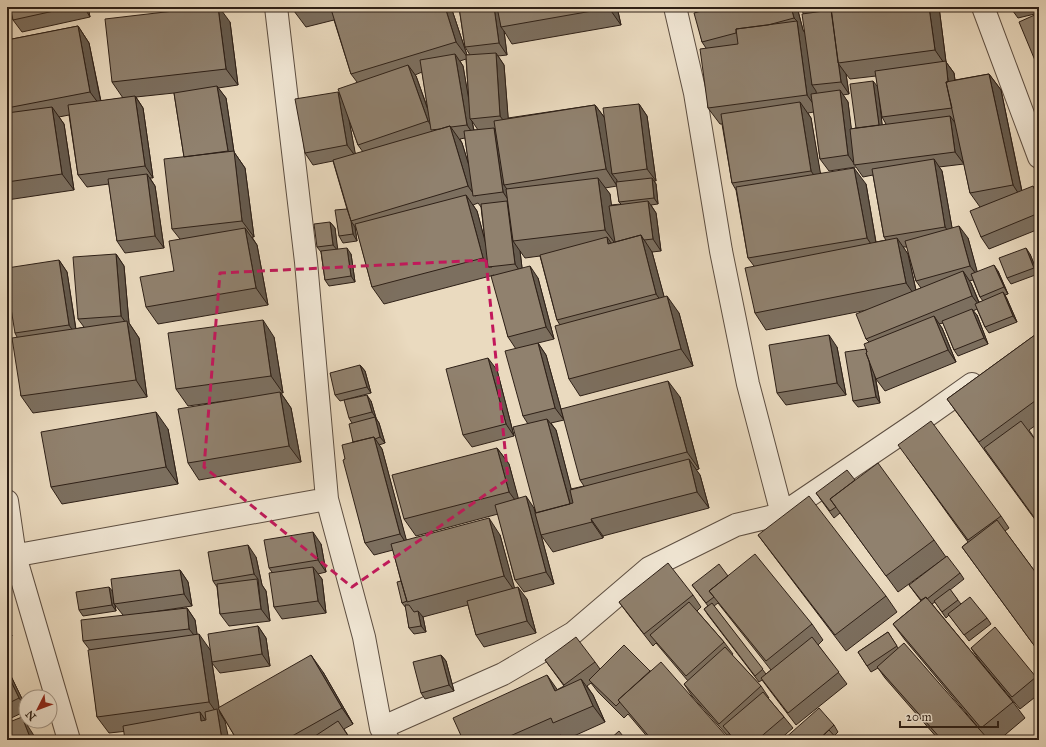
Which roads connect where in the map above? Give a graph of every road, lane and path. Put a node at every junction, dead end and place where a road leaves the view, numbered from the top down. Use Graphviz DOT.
graph roads {
  1 [pos="276,7"];
  2 [pos="675,7"];
  3 [pos="983,7"];
  4 [pos="1039,157"];
  5 [pos="988,373"];
  6 [pos="327,499"];
  7 [pos="7,501"];
  8 [pos="782,514"];
  9 [pos="11,556"];
  10 [pos="385,734"];
  11 [pos="69,740"];
  1 -- 6 [label="street"];
  2 -- 8 [label="street"];
  3 -- 4 [label="street"];
  5 -- 8 [label="street"];
  6 -- 9 [label="street"];
  6 -- 10 [label="street"];
  7 -- 9 [label="street"];
  8 -- 10 [label="street"];
  9 -- 11 [label="street"];
}
